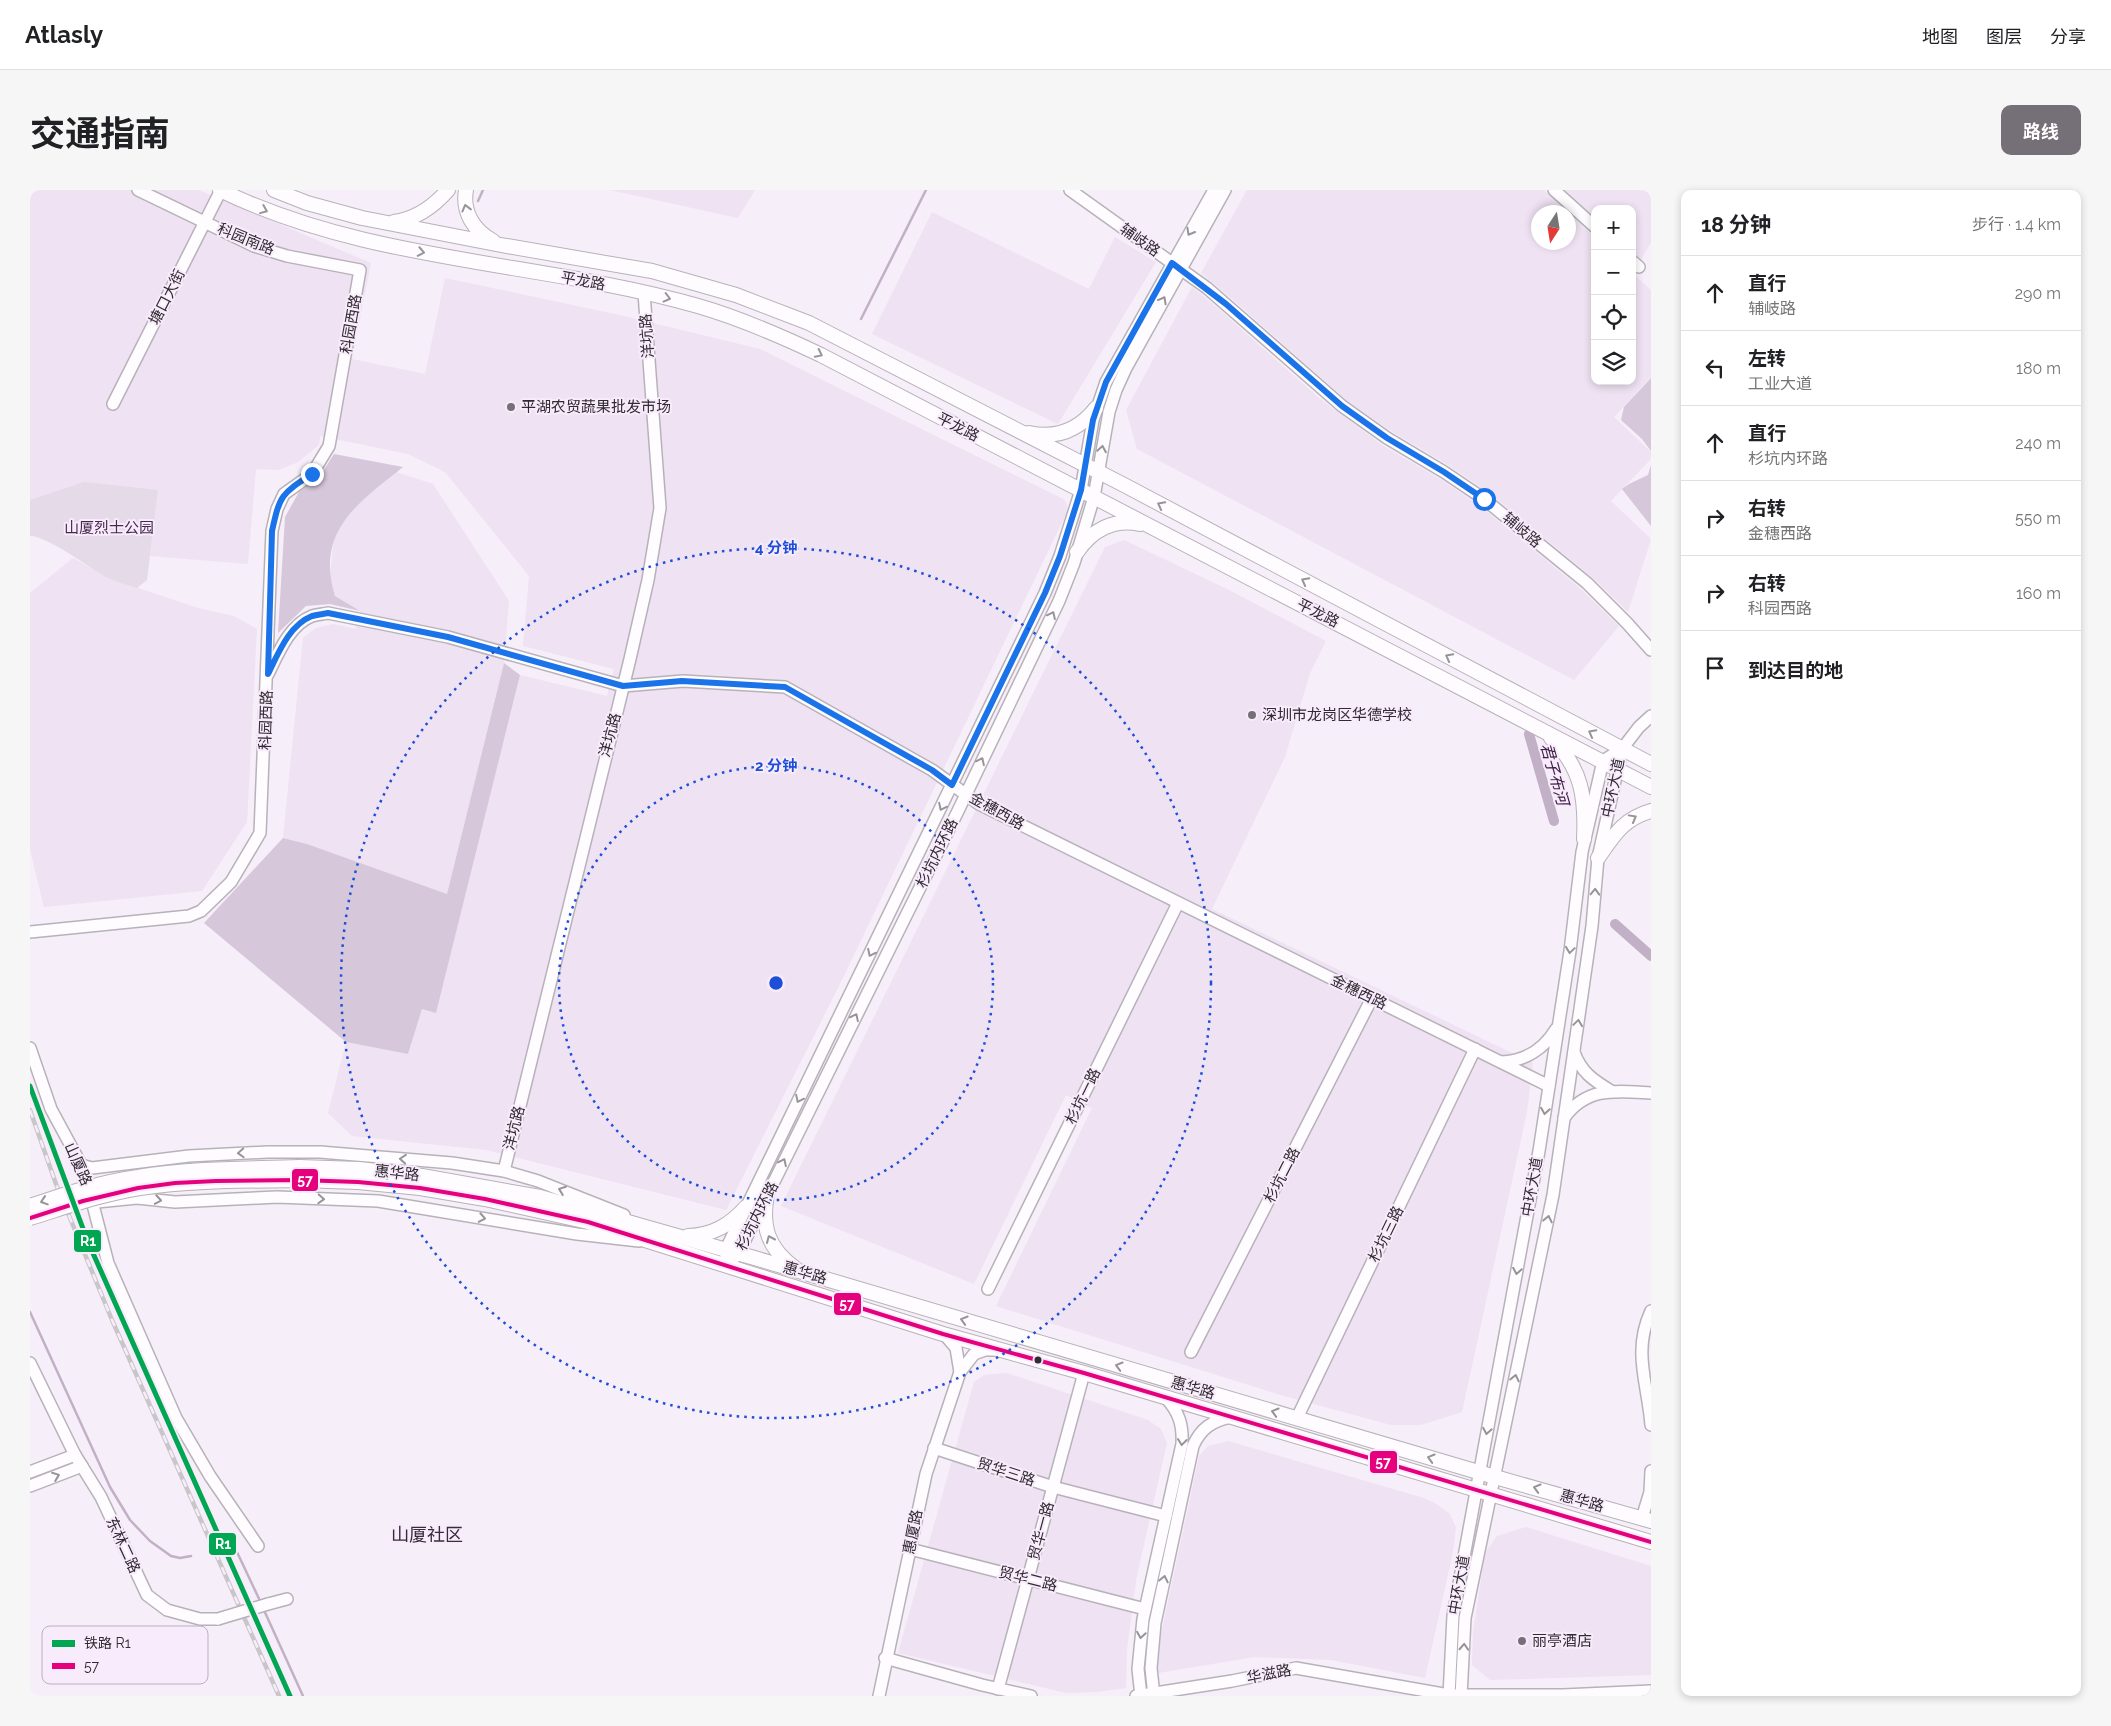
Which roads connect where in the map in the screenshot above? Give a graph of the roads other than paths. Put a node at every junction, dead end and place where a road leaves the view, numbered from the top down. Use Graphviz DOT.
graph roads {
  1 [pos="138,190"];
  2 [pos="220,190"];
  3 [pos="274,190"];
  4 [pos="448,190"];
  5 [pos="466,190"];
  6 [pos="1070,190"];
  7 [pos="1214,190"];
  8 [pos="1226,190"];
  9 [pos="1554,190"];
  10 [pos="205,222"];
  11 [pos="384,222"];
  12 [pos="1591,223"];
  13 [pos="500,245"];
  14 [pos="1177,266"];
  15 [pos="360,270"];
  16 [pos="644,293"];
  17 [pos="113,404"];
  18 [pos="1096,408"];
  19 [pos="1015,429"];
  20 [pos="1086,465"];
  21 [pos="1098,472"];
  22 [pos="1081,490"];
  23 [pos="1094,497"];
  24 [pos="1150,527"];
  25 [pos="1078,552"];
  26 [pos="1651,650"];
  27 [pos="268,674"];
  28 [pos="623,686"];
  29 [pos="1651,716"];
  30 [pos="1534,726"];
  31 [pos="1622,749"];
  32 [pos="1603,761"];
  33 [pos="1651,764"];
  34 [pos="1618,770"];
  35 [pos="952,785"];
  36 [pos="1651,787"];
  37 [pos="965,794"];
  38 [pos="1651,811"];
  39 [pos="1584,839"];
  40 [pos="1598,858"];
  41 [pos="1178,903"];
  42 [pos="30,932"];
  43 [pos="1372,998"];
  44 [pos="1558,1024"];
  45 [pos="30,1048"];
  46 [pos="1475,1049"];
  47 [pos="1574,1052"];
  48 [pos="1500,1062"];
  49 [pos="1549,1086"];
  50 [pos="1611,1091"];
  51 [pos="1651,1093"];
  52 [pos="1564,1118"];
  53 [pos="81,1165"];
  54 [pos="504,1171"];
  55 [pos="299,1173"];
  56 [pos="767,1195"];
  57 [pos="93,1202"];
  58 [pos="30,1206"];
  59 [pos="746,1207"];
  60 [pos="30,1218"];
  61 [pos="653,1236"];
  62 [pos="678,1236"];
  63 [pos="732,1251"];
  64 [pos="726,1266"];
  65 [pos="800,1271"];
  66 [pos="988,1289"];
  67 [pos="1651,1312"];
  68 [pos="943,1334"];
  69 [pos="998,1350"];
  70 [pos="1191,1352"];
  71 [pos="30,1363"];
  72 [pos="960,1372"];
  73 [pos="1084,1372"];
  74 [pos="1166,1398"];
  75 [pos="1231,1417"];
  76 [pos="1297,1418"];
  77 [pos="1651,1425"];
  78 [pos="934,1448"];
  79 [pos="75,1455"];
  80 [pos="82,1466"];
  81 [pos="1651,1471"];
  82 [pos="30,1472"];
  83 [pos="1480,1472"];
  84 [pos="1494,1477"];
  85 [pos="30,1486"];
  86 [pos="1053,1487"];
  87 [pos="1477,1489"];
  88 [pos="1491,1493"];
  89 [pos="1166,1516"];
  90 [pos="1646,1519"];
  91 [pos="1651,1542"];
  92 [pos="258,1546"];
  93 [pos="910,1549"];
  94 [pos="1028,1580"];
  95 [pos="287,1599"];
  96 [pos="1145,1609"];
  97 [pos="885,1658"];
  98 [pos="998,1689"];
  99 [pos="1651,1691"];
  100 [pos="1154,1695"];
  101 [pos="1455,1695"];
  102 [pos="879,1696"];
  103 [pos="1031,1696"];
  104 [pos="1136,1696"];
  105 [pos="1141,1696"];
  1 -- 10 [label="street, 科园南路"];
  2 -- 10 [label="street, 塘口大街"];
  2 -- 16 [label="main road, 平龙路, one-way"];
  3 -- 11 [label="main road, 平龙路"];
  4 -- 11 [label="main road"];
  13 -- 5 [label="main road, one-way"];
  6 -- 14 [label="street, 辅岐路"];
  7 -- 14 [label="street, one-way"];
  8 -- 14 [label="street"];
  9 -- 12 [label="street"];
  10 -- 15 [label="street, 科园南路"];
  10 -- 17 [label="street, 塘口大街"];
  11 -- 13 [label="main road, 平龙路"];
  13 -- 19 [label="main road, 平龙路"];
  14 -- 18 [label="street, 杉坑内环路"];
  21 -- 14 [label="street, 杉坑内环路, one-way"];
  14 -- 26 [label="street, 辅岐路"];
  15 -- 27 [label="street, 科园西路"];
  16 -- 22 [label="main road, 平龙路, one-way"];
  16 -- 28 [label="street, 洋坑路"];
  18 -- 19 [label="main road"];
  18 -- 20 [label="street, 杉坑内环路"];
  19 -- 20 [label="main road, 平龙路"];
  20 -- 21 [label="main road, 平龙路"];
  20 -- 22 [label="street, 杉坑内环路"];
  21 -- 23 [label="street, 杉坑内环路"];
  31 -- 21 [label="main road, 平龙路, one-way"];
  22 -- 23 [label="main road, 平龙路"];
  22 -- 35 [label="street, 杉坑内环路"];
  23 -- 24 [label="main road, 平龙路"];
  23 -- 25 [label="street, 杉坑内环路"];
  24 -- 25 [label="main road"];
  24 -- 30 [label="main road, 平龙路"];
  37 -- 25 [label="street, 杉坑内环路, one-way"];
  27 -- 28 [label="street, 金穗西路"];
  27 -- 42 [label="street, 科园西路"];
  28 -- 35 [label="street, 金穗西路"];
  28 -- 54 [label="street, 洋坑路"];
  29 -- 31 [label="street"];
  30 -- 32 [label="main road, 平龙路"];
  30 -- 39 [label="main road"];
  31 -- 32 [label="street, 中环大道"];
  31 -- 33 [label="main road, 平龙路"];
  31 -- 34 [label="street, 中环大道"];
  32 -- 34 [label="main road, 平龙路"];
  32 -- 39 [label="street, 中环大道"];
  34 -- 36 [label="main road, 平龙路"];
  34 -- 40 [label="street, 中环大道"];
  35 -- 37 [label="street, 金穗西路"];
  35 -- 59 [label="street, 杉坑内环路, one-way"];
  37 -- 41 [label="street, 金穗西路"];
  56 -- 37 [label="street, 杉坑内环路, one-way"];
  40 -- 38 [label="main road, one-way"];
  39 -- 44 [label="street, 中环大道, one-way"];
  47 -- 40 [label="street, 中环大道, one-way"];
  41 -- 43 [label="street, 金穗西路"];
  41 -- 66 [label="street, 杉坑一路"];
  43 -- 46 [label="street, 金穗西路"];
  43 -- 70 [label="street, 杉坑二路"];
  44 -- 48 [label="street"];
  44 -- 49 [label="street, 中环大道"];
  45 -- 53 [label="street, 山厦路"];
  46 -- 48 [label="street, 金穗西路"];
  46 -- 76 [label="street, 杉坑三路"];
  47 -- 50 [label="street"];
  47 -- 52 [label="street, 中环大道"];
  48 -- 49 [label="street, 金穗西路"];
  49 -- 83 [label="street, 中环大道, one-way"];
  50 -- 51 [label="street"];
  50 -- 52 [label="street"];
  84 -- 52 [label="street, 中环大道, one-way"];
  54 -- 53 [label="street, one-way"];
  53 -- 57 [label="street, 山厦路"];
  61 -- 54 [label="street, one-way"];
  55 -- 58 [label="main road, 惠华路, one-way, bridge"];
  55 -- 60 [label="main road, 惠华路, bridge"];
  55 -- 61 [label="main road, 惠华路"];
  56 -- 63 [label="street, 杉坑内环路"];
  65 -- 56 [label="main road, one-way"];
  57 -- 61 [label="street, one-way"];
  57 -- 92 [label="street, 山厦路"];
  59 -- 62 [label="main road"];
  59 -- 63 [label="street, 杉坑内环路"];
  61 -- 62 [label="main road, 惠华路"];
  61 -- 64 [label="main road, 惠华路"];
  62 -- 63 [label="main road, 惠华路"];
  63 -- 64 [label="street, 杉坑内环路"];
  63 -- 65 [label="main road, 惠华路"];
  64 -- 68 [label="main road, 惠华路"];
  76 -- 65 [label="main road, 惠华路, one-way"];
  67 -- 77 [label="street"];
  68 -- 69 [label="main road, 惠华路"];
  68 -- 72 [label="street"];
  69 -- 72 [label="street"];
  69 -- 73 [label="main road, 惠华路"];
  71 -- 79 [label="street, 东林二路"];
  72 -- 78 [label="street, 惠厦路"];
  73 -- 74 [label="main road, 惠华路"];
  73 -- 86 [label="street, 贸华一路"];
  74 -- 75 [label="main road, 惠华路"];
  74 -- 89 [label="street, one-way"];
  75 -- 87 [label="main road, 惠华路"];
  100 -- 75 [label="street, one-way"];
  83 -- 76 [label="main road, 惠华路, one-way"];
  78 -- 86 [label="street, 贸华三路"];
  78 -- 93 [label="street, 惠厦路"];
  79 -- 80 [label="street, 东林二路"];
  79 -- 82 [label="street"];
  85 -- 80 [label="street, one-way"];
  80 -- 95 [label="street, 东林二路, bridge"];
  81 -- 90 [label="street"];
  83 -- 84 [label="main road, 惠华路"];
  83 -- 87 [label="street, 中环大道"];
  84 -- 88 [label="street, 中环大道"];
  90 -- 84 [label="main road, 惠华路, one-way"];
  86 -- 89 [label="street, 贸华三路"];
  86 -- 94 [label="street, 贸华一路"];
  87 -- 88 [label="main road, 惠华路"];
  87 -- 101 [label="street, 中环大道"];
  88 -- 91 [label="main road, 惠华路"];
  101 -- 88 [label="street, 中环大道, one-way"];
  89 -- 96 [label="street"];
  93 -- 94 [label="street, 贸华二路"];
  93 -- 97 [label="street, 惠厦路"];
  94 -- 96 [label="street, 贸华二路"];
  94 -- 98 [label="street, 贸华一路"];
  96 -- 105 [label="street, one-way"];
  97 -- 98 [label="street"];
  97 -- 102 [label="street, 惠厦路"];
  98 -- 103 [label="street"];
  99 -- 101 [label="street, 华滋路"];
  100 -- 101 [label="street, 华滋路"];
  100 -- 105 [label="street, 华滋路"];
  104 -- 105 [label="street, 华滋路"];
}
